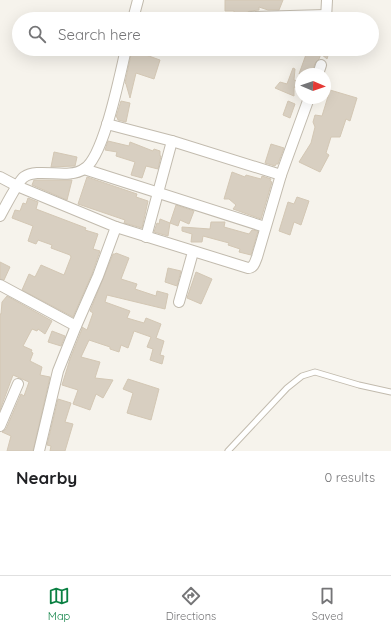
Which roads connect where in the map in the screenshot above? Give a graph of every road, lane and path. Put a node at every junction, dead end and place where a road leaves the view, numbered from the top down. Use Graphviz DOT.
graph roads {
  1 [pos="138,0"];
  2 [pos="328,0"];
  3 [pos="135,12"];
  4 [pos="327,12"];
  5 [pos="124,56"];
  6 [pos="307,104"];
  7 [pos="107,124"];
  8 [pos="172,141"];
  9 [pos="84,169"];
  10 [pos="281,175"];
  11 [pos="0,178"];
  12 [pos="17,186"];
  13 [pos="159,192"];
  14 [pos="0,216"];
  15 [pos="265,227"];
  16 [pos="116,228"];
  17 [pos="146,237"];
  18 [pos="193,252"];
  19 [pos="0,285"];
  20 [pos="179,302"];
  21 [pos="76,326"];
  22 [pos="18,384"];
  23 [pos="391,392"];
  24 [pos="0,426"];
  25 [pos="39,451"];
  26 [pos="228,451"];
  1 -- 3 [label="street"];
  2 -- 4 [label="street"];
  5 -- 7 [label="street"];
  6 -- 10 [label="street"];
  7 -- 8 [label="street"];
  7 -- 9 [label="street"];
  8 -- 10 [label="street"];
  8 -- 13 [label="street"];
  9 -- 12 [label="street"];
  9 -- 13 [label="street"];
  10 -- 15 [label="street"];
  11 -- 12 [label="street"];
  12 -- 14 [label="street"];
  12 -- 16 [label="street"];
  13 -- 15 [label="street"];
  13 -- 17 [label="street"];
  15 -- 18 [label="street"];
  16 -- 17 [label="street"];
  16 -- 21 [label="street"];
  17 -- 18 [label="street"];
  18 -- 20 [label="street"];
  19 -- 21 [label="street"];
  21 -- 25 [label="street"];
  22 -- 24 [label="street"];
  23 -- 26 [label="lane"];
}
